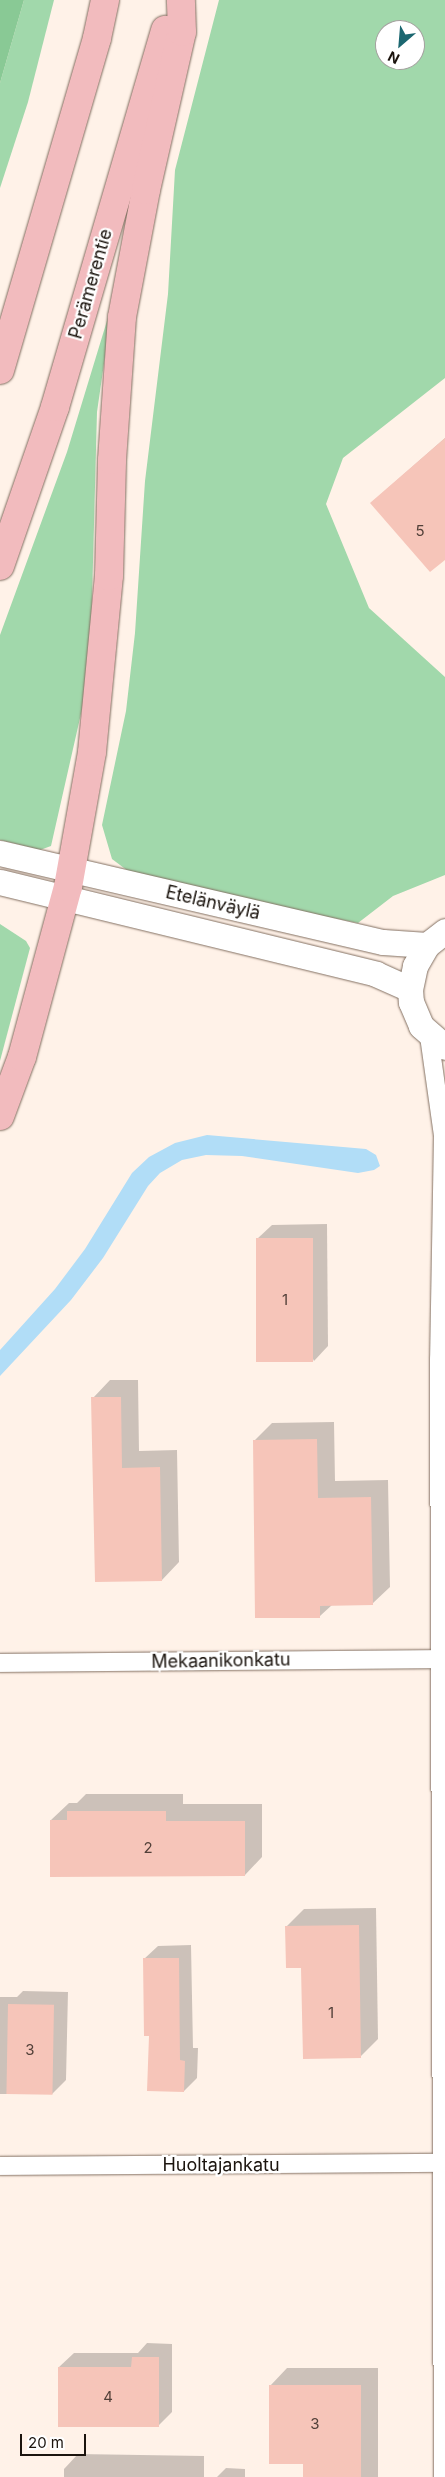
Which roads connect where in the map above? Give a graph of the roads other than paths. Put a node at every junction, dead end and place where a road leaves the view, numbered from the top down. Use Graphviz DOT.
graph roads {
  1 [pos="105,0"];
  2 [pos="174,0"];
  3 [pos="181,0"];
  4 [pos="0,370"];
  5 [pos="0,566"];
  6 [pos="0,853"];
  7 [pos="71,870"];
  8 [pos="0,882"];
  9 [pos="64,900"];
  10 [pos="436,938"];
  11 [pos="410,989"];
  12 [pos="437,1042"];
  13 [pos="0,1116"];
  14 [pos="444,1227"];
  15 [pos="441,1659"];
  16 [pos="0,1663"];
  17 [pos="441,2163"];
  18 [pos="0,2166"];
  19 [pos="443,2477"];
  1 -- 4 [label="highway"];
  2 -- 5 [label="highway, Perämerentie"];
  3 -- 7 [label="highway"];
  6 -- 7 [label="main road, Etelänväylä"];
  7 -- 9 [label="highway"];
  7 -- 10 [label="main road, Etelänväylä"];
  8 -- 9 [label="main road, Etelänväylä"];
  9 -- 11 [label="main road, Etelänväylä"];
  9 -- 13 [label="highway"];
  10 -- 11 [label="main road"];
  11 -- 12 [label="main road"];
  12 -- 14 [label="street"];
  14 -- 15 [label="street"];
  15 -- 16 [label="street, Mekaanikonkatu"];
  15 -- 17 [label="street"];
  17 -- 18 [label="street, Huoltajankatu"];
  17 -- 19 [label="street"];
}
